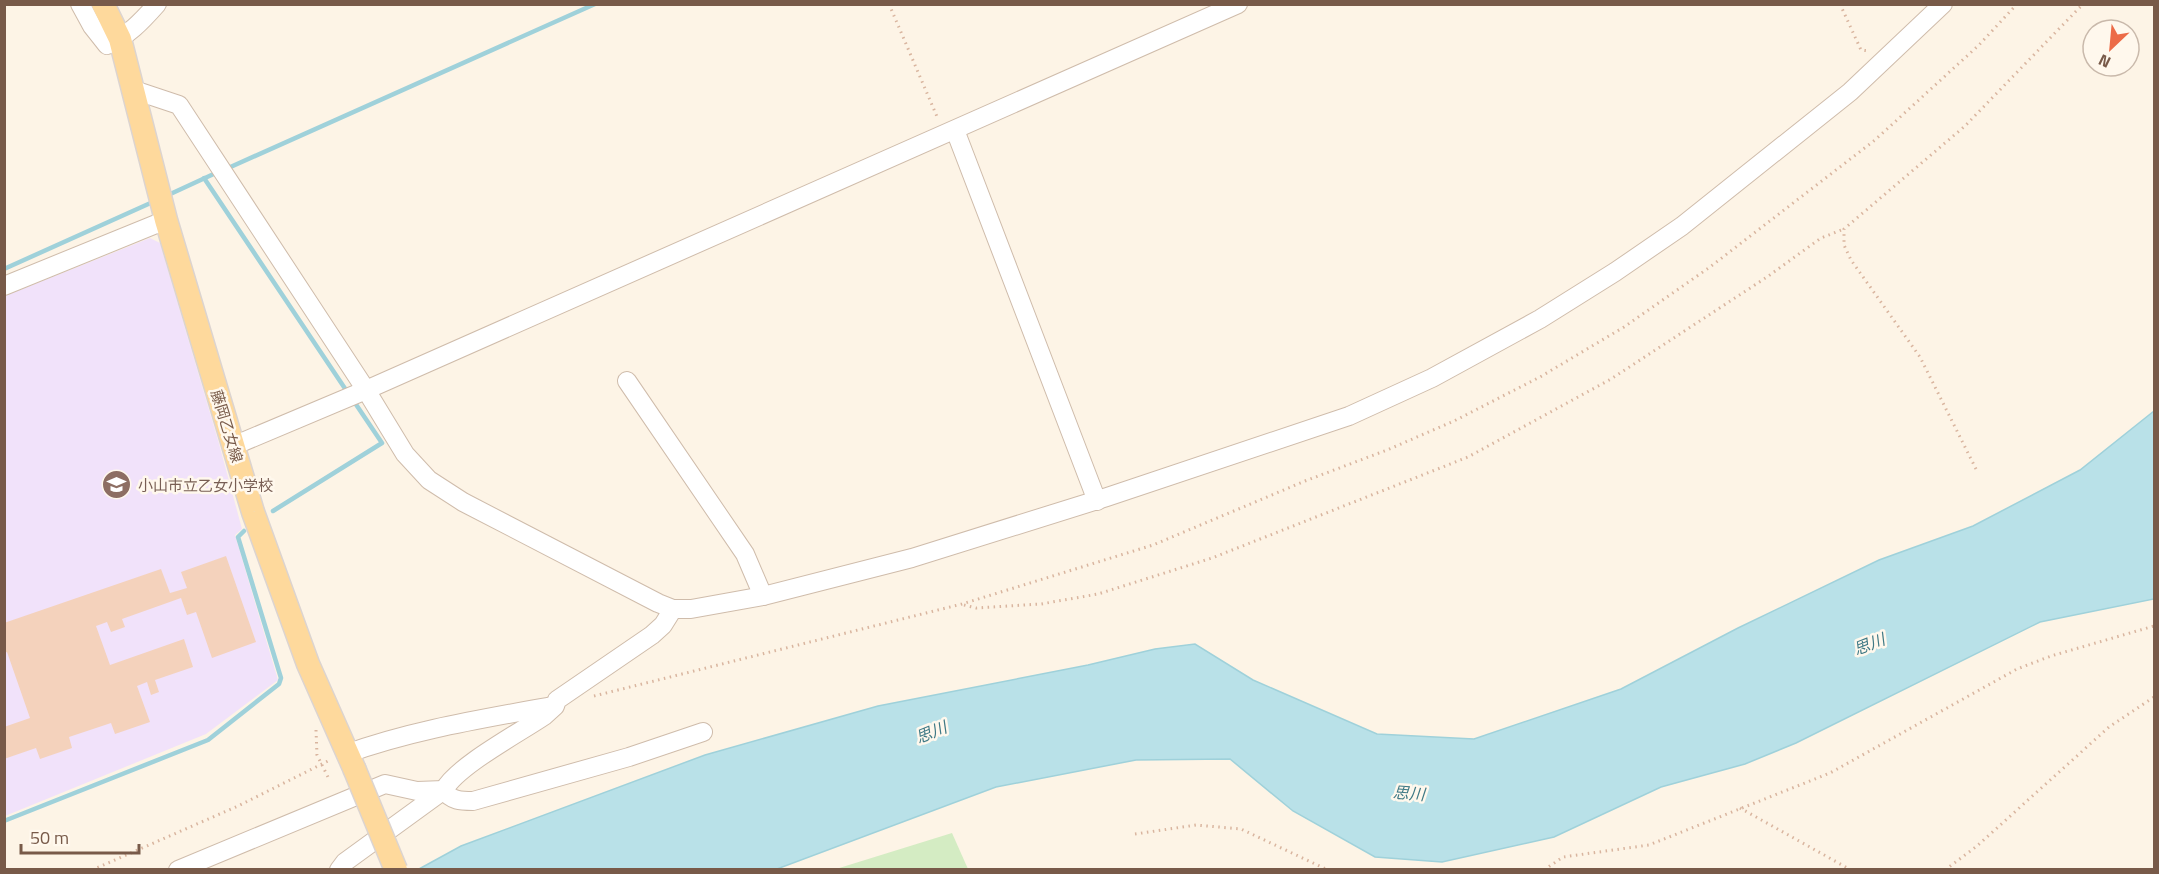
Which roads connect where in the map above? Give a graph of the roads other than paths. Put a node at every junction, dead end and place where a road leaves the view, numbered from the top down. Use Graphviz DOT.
graph roads {
  1 [pos="80,4"];
  2 [pos="103,4"];
  3 [pos="157,4"];
  4 [pos="1238,4"];
  5 [pos="1943,4"];
  6 [pos="120,39"];
  7 [pos="134,90"];
  8 [pos="950,132"];
  9 [pos="166,220"];
  10 [pos="4,286"];
  11 [pos="627,381"];
  12 [pos="366,390"];
  13 [pos="233,446"];
  14 [pos="1097,501"];
  15 [pos="763,596"];
  16 [pos="672,609"];
  17 [pos="555,706"];
  18 [pos="703,732"];
  19 [pos="350,761"];
  20 [pos="444,790"];
  21 [pos="178,870"];
  22 [pos="339,870"];
  23 [pos="396,870"];
  1 -- 6 [label="street"];
  2 -- 6 [label="main road, 藤岡乙女線"];
  3 -- 6 [label="street"];
  4 -- 8 [label="street"];
  5 -- 14 [label="street"];
  6 -- 7 [label="main road, 藤岡乙女線"];
  7 -- 9 [label="main road, 藤岡乙女線"];
  7 -- 12 [label="street"];
  8 -- 12 [label="street"];
  8 -- 14 [label="street"];
  9 -- 10 [label="street"];
  9 -- 13 [label="main road, 藤岡乙女線"];
  11 -- 15 [label="street"];
  12 -- 13 [label="street"];
  12 -- 16 [label="street"];
  13 -- 19 [label="main road, 藤岡乙女線"];
  14 -- 15 [label="street"];
  15 -- 16 [label="street"];
  16 -- 17 [label="street"];
  17 -- 19 [label="street"];
  17 -- 20 [label="street"];
  18 -- 20 [label="street"];
  19 -- 23 [label="main road, 藤岡乙女線, bridge"];
  20 -- 21 [label="street"];
  20 -- 22 [label="street"];
}
